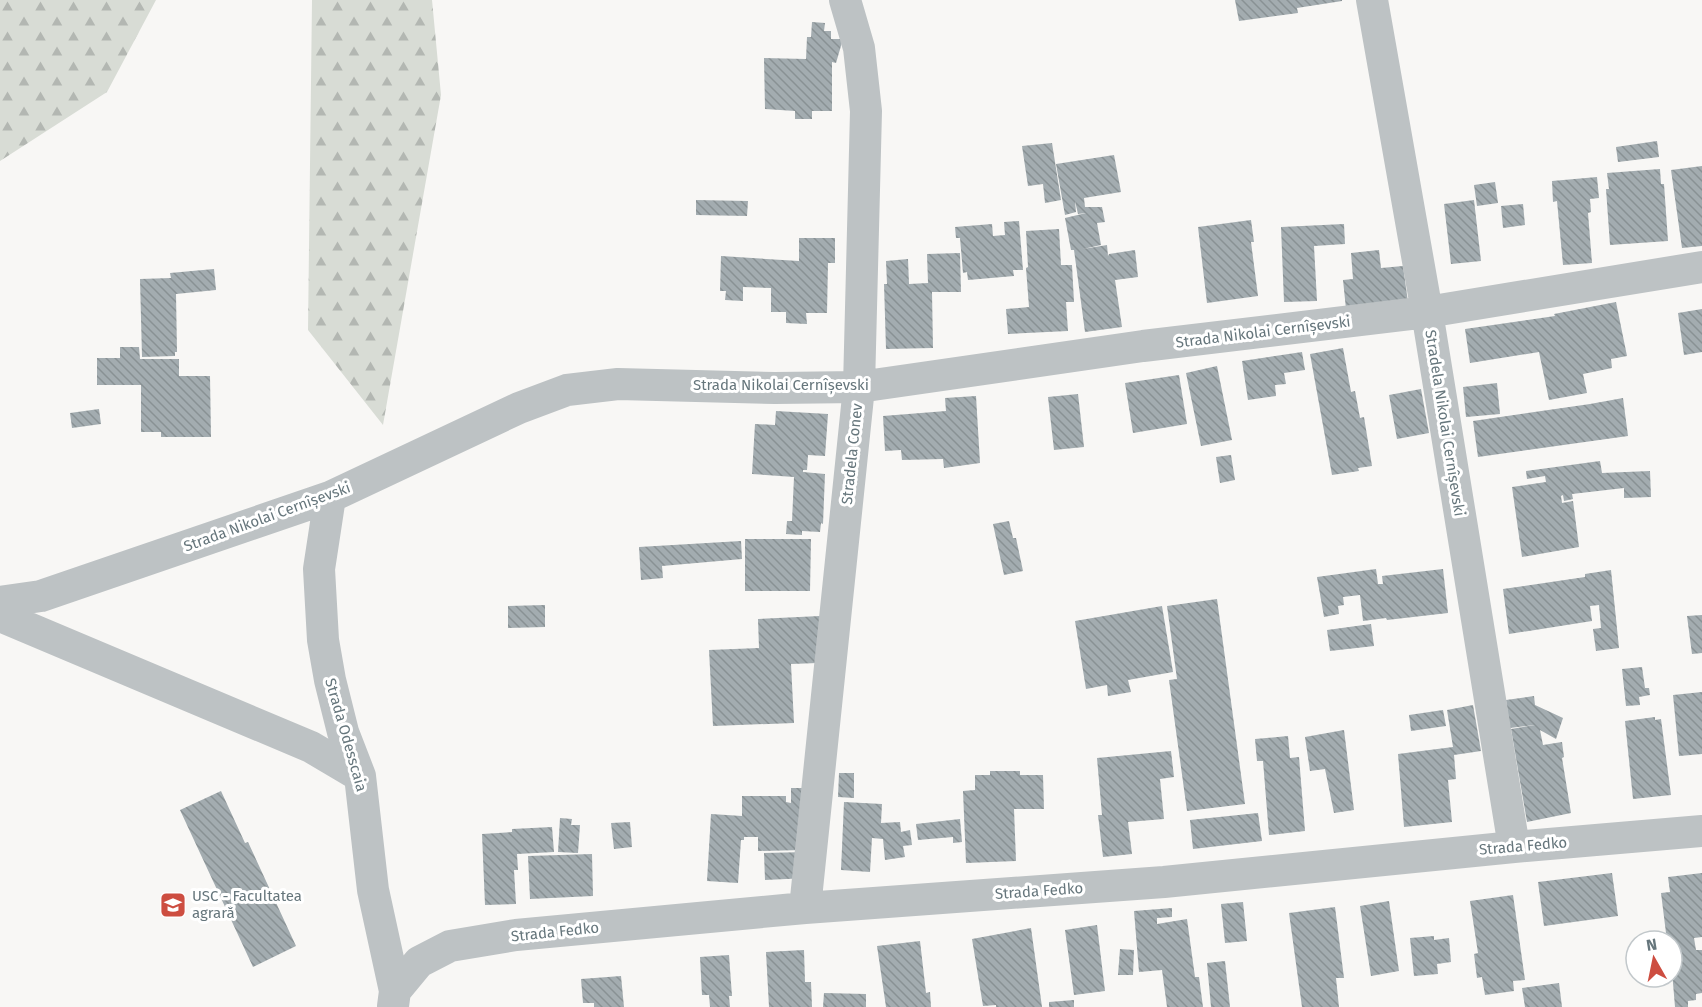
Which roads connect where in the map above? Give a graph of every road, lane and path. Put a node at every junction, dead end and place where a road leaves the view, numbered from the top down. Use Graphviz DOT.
graph roads {
  1 [pos="845,0"];
  2 [pos="1372,0"];
  3 [pos="1702,267"];
  4 [pos="1427,312"];
  5 [pos="859,387"];
  6 [pos="330,497"];
  7 [pos="0,602"];
  8 [pos="0,616"];
  9 [pos="360,776"];
  10 [pos="1702,831"];
  11 [pos="1514,847"];
  12 [pos="805,908"];
  13 [pos="394,999"];
  1 -- 5 [label="street, Stradela Conev"];
  2 -- 4 [label="street, Stradela Nikolai Cernîșevski"];
  3 -- 4 [label="street, Strada Nikolai Cernîșevski"];
  4 -- 5 [label="street, Strada Nikolai Cernîșevski"];
  4 -- 11 [label="street, Stradela Nikolai Cernîșevski"];
  5 -- 6 [label="street, Strada Nikolai Cernîșevski"];
  5 -- 12 [label="street, Stradela Conev"];
  6 -- 7 [label="street, Strada Nikolai Cernîșevski"];
  6 -- 9 [label="street, Strada Odesscaia"];
  8 -- 9 [label="street"];
  9 -- 13 [label="street, Strada Odesscaia"];
  10 -- 11 [label="street, Strada Fedko"];
  11 -- 12 [label="street, Strada Fedko"];
  12 -- 13 [label="street, Strada Fedko"];
}
